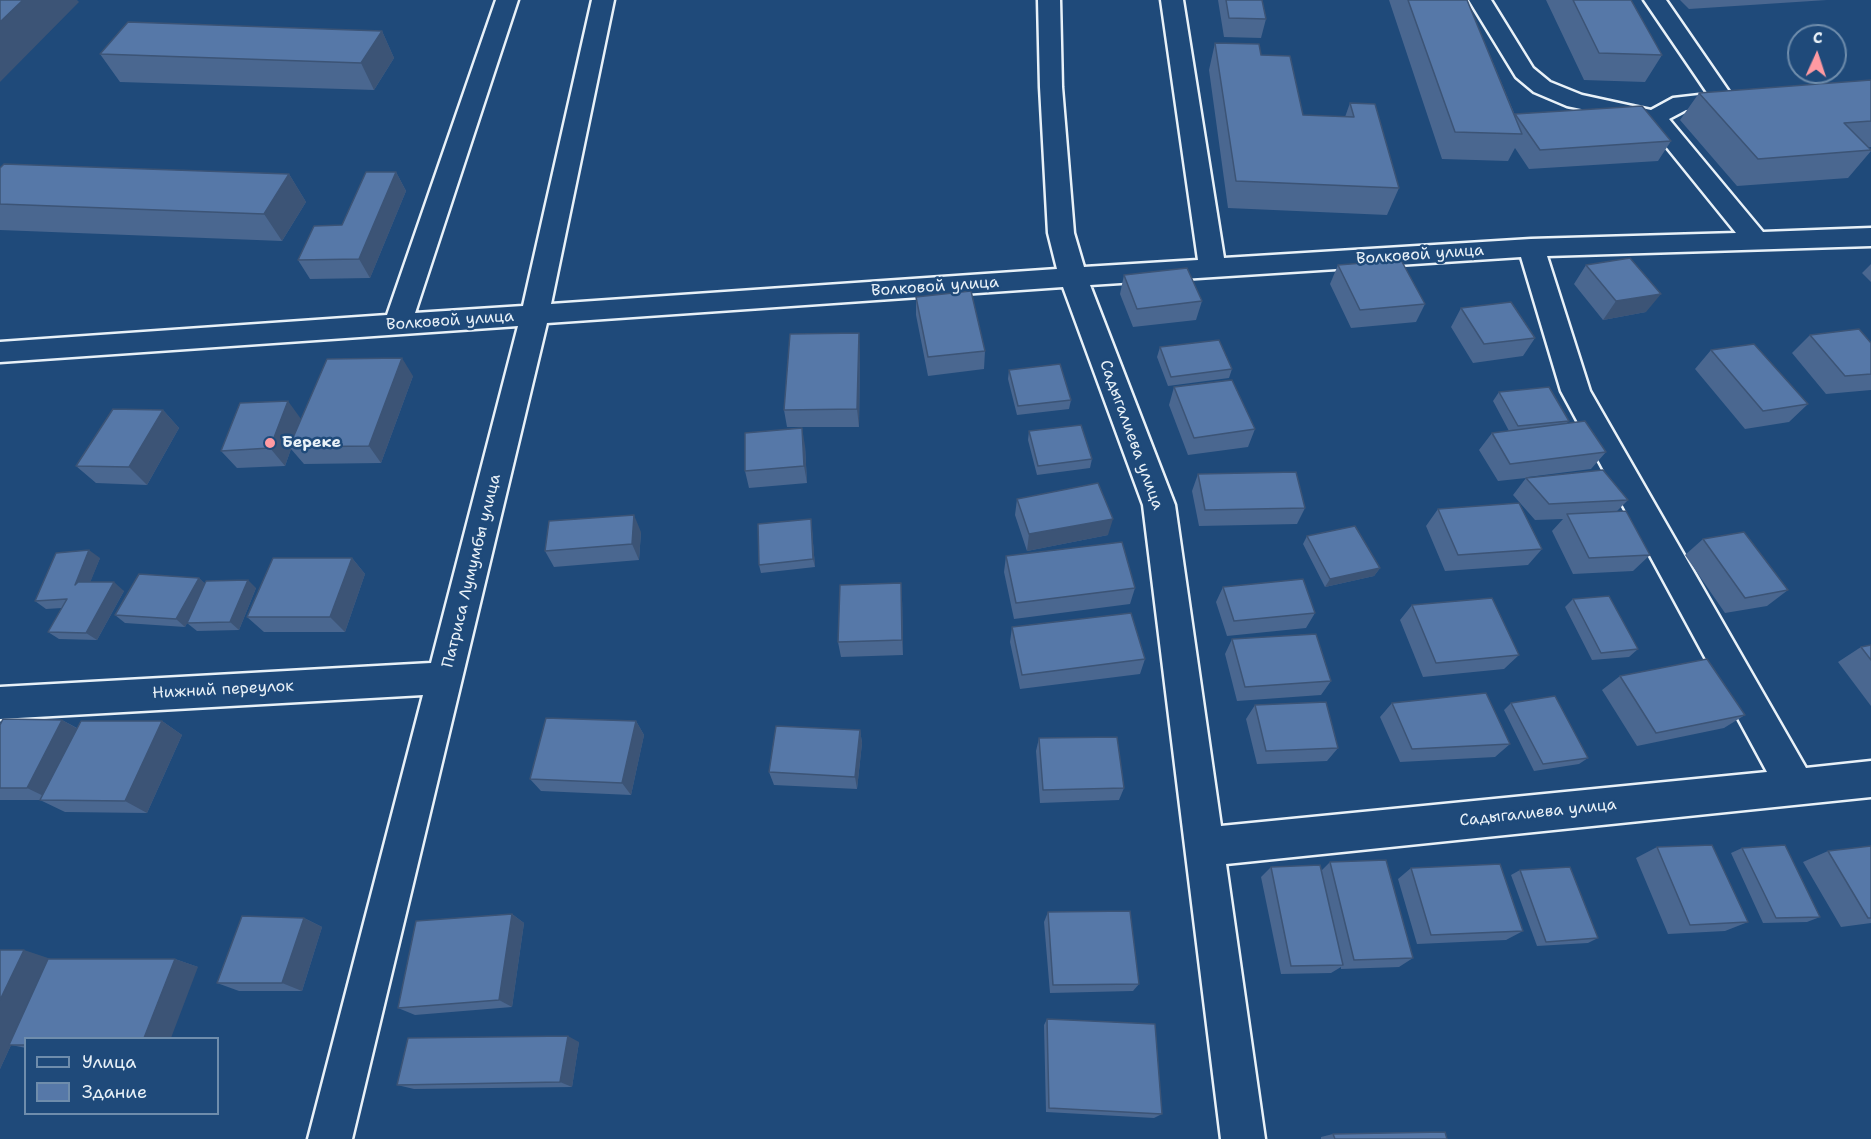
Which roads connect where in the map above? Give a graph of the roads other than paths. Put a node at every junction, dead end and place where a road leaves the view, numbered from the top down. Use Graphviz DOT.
graph roads {
  1 [pos="507,0"];
  2 [pos="603,0"];
  3 [pos="1050,0"];
  4 [pos="1172,0"];
  5 [pos="1480,0"];
  6 [pos="1655,0"];
  7 [pos="1758,98"];
  8 [pos="1724,100"];
  9 [pos="1655,117"];
  10 [pos="1871,237"];
  11 [pos="1756,240"];
  12 [pos="1531,248"];
  13 [pos="1212,268"];
  14 [pos="1072,277"];
  15 [pos="535,315"];
  16 [pos="398,324"];
  17 [pos="0,352"];
  18 [pos="445,678"];
  19 [pos="0,702"];
  20 [pos="1871,779"];
  21 [pos="1796,787"];
  22 [pos="1204,847"];
  23 [pos="330,1139"];
  24 [pos="1243,1139"];
  1 -- 16 [label="street"];
  2 -- 15 [label="street, Патриса Лумумбы улица"];
  3 -- 14 [label="street, Садыгалиева улица"];
  4 -- 13 [label="street"];
  5 -- 9 [label="street"];
  6 -- 8 [label="street"];
  7 -- 8 [label="street"];
  8 -- 9 [label="street"];
  9 -- 11 [label="street"];
  10 -- 11 [label="street, Волковой улица"];
  11 -- 12 [label="street, Волковой улица"];
  12 -- 13 [label="street, Волковой улица"];
  12 -- 21 [label="street"];
  13 -- 14 [label="street, Волковой улица"];
  14 -- 15 [label="street, Волковой улица"];
  14 -- 22 [label="street, Садыгалиева улица"];
  15 -- 16 [label="street, Волковой улица"];
  15 -- 18 [label="street, Патриса Лумумбы улица"];
  16 -- 17 [label="street, Волковой улица"];
  18 -- 19 [label="street, Нижний переулок"];
  18 -- 23 [label="street, Патриса Лумумбы улица"];
  20 -- 21 [label="street, Садыгалиева улица"];
  21 -- 22 [label="street, Садыгалиева улица"];
  22 -- 24 [label="street, Садыгалиева улица"];
}
